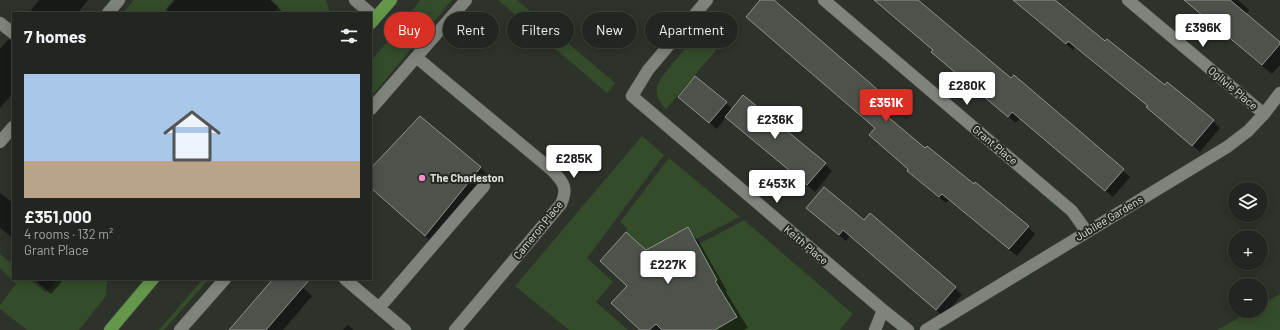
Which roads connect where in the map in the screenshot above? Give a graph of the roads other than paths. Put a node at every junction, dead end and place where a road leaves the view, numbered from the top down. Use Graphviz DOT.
graph roads {
  1 [pos="119,0"];
  2 [pos="355,0"];
  3 [pos="390,0"];
  4 [pos="466,0"];
  5 [pos="707,0"];
  6 [pos="824,0"];
  7 [pos="1128,0"];
  8 [pos="109,12"];
  9 [pos="367,12"];
  10 [pos="372,17"];
  11 [pos="0,23"];
  12 [pos="12,32"];
  13 [pos="416,57"];
  14 [pos="1280,93"];
  15 [pos="372,108"];
  16 [pos="1264,114"];
  17 [pos="12,128"];
  18 [pos="0,142"];
  19 [pos="484,186"];
  20 [pos="1087,232"];
  21 [pos="153,280"];
  22 [pos="224,280"];
  23 [pos="346,280"];
  24 [pos="379,308"];
  25 [pos="883,310"];
  26 [pos="903,328"];
  27 [pos="110,330"];
  28 [pos="180,330"];
  29 [pos="405,330"];
  30 [pos="455,330"];
  31 [pos="875,330"];
  32 [pos="926,330"];
  1 -- 8 [label="street"];
  2 -- 9 [label="street"];
  3 -- 10 [label="main road"];
  4 -- 13 [label="street"];
  5 -- 25 [label="street, Keith Place"];
  6 -- 20 [label="street, Grant Place"];
  7 -- 16 [label="street, Ogilvie Place"];
  11 -- 12 [label="street"];
  13 -- 15 [label="street"];
  13 -- 30 [label="street, Cameron Place"];
  14 -- 16 [label="street, Jubilee Gardens"];
  16 -- 20 [label="street, Jubilee Gardens"];
  17 -- 18 [label="street"];
  19 -- 24 [label="street"];
  20 -- 32 [label="street, Jubilee Gardens"];
  21 -- 27 [label="main road"];
  22 -- 28 [label="street"];
  23 -- 24 [label="street"];
  24 -- 29 [label="street"];
  25 -- 26 [label="street, Keith Place"];
  25 -- 31 [label="street"];
}
